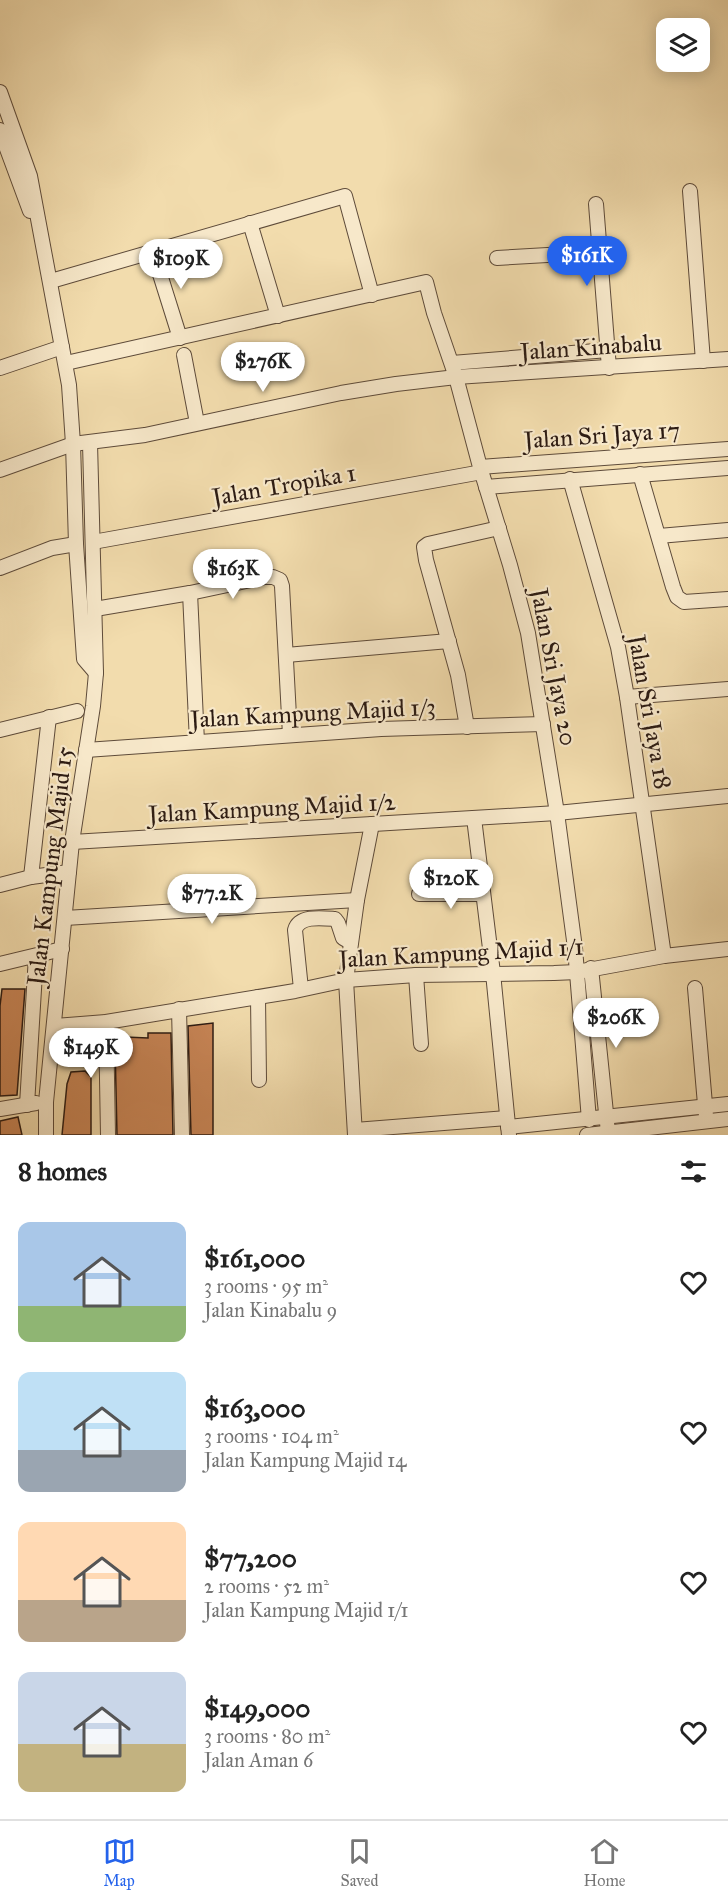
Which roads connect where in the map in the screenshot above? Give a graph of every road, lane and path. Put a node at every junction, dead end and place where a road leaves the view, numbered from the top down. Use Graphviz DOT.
graph roads {
  1 [pos="0,92"];
  2 [pos="0,130"];
  3 [pos="690,191"];
  4 [pos="596,204"];
  5 [pos="250,224"];
  6 [pos="43,247"];
  7 [pos="153,252"];
  8 [pos="600,252"];
  9 [pos="497,258"];
  10 [pos="51,281"];
  11 [pos="372,295"];
  12 [pos="278,316"];
  13 [pos="180,338"];
  14 [pos="62,347"];
  15 [pos="608,350"];
  16 [pos="184,355"];
  17 [pos="728,359"];
  18 [pos="703,362"];
  19 [pos="66,363"];
  20 [pos="452,363"];
  21 [pos="0,368"];
  22 [pos="609,368"];
  23 [pos="456,377"];
  24 [pos="197,423"];
  25 [pos="90,443"];
  26 [pos="73,444"];
  27 [pos="728,449"];
  28 [pos="728,468"];
  29 [pos="0,470"];
  30 [pos="481,470"];
  31 [pos="640,474"];
  32 [pos="570,479"];
  33 [pos="486,487"];
  34 [pos="499,528"];
  35 [pos="728,530"];
  36 [pos="659,536"];
  37 [pos="93,542"];
  38 [pos="76,544"];
  39 [pos="0,568"];
  40 [pos="190,593"];
  41 [pos="728,599"];
  42 [pos="95,609"];
  43 [pos="449,641"];
  44 [pos="286,655"];
  45 [pos="96,673"];
  46 [pos="728,689"];
  47 [pos="627,697"];
  48 [pos="77,711"];
  49 [pos="49,717"];
  50 [pos="543,724"];
  51 [pos="467,727"];
  52 [pos="0,730"];
  53 [pos="290,735"];
  54 [pos="197,742"];
  55 [pos="86,750"];
  56 [pos="728,796"];
  57 [pos="643,804"];
  58 [pos="557,813"];
  59 [pos="474,818"];
  60 [pos="372,824"];
  61 [pos="72,842"];
  62 [pos="69,872"];
  63 [pos="32,877"];
  64 [pos="0,885"];
  65 [pos="419,894"];
  66 [pos="483,894"];
  67 [pos="357,900"];
  68 [pos="65,918"];
  69 [pos="350,942"];
  70 [pos="62,949"];
  71 [pos="728,949"];
  72 [pos="36,956"];
  73 [pos="664,956"];
  74 [pos="0,964"];
  75 [pos="591,968"];
  76 [pos="577,972"];
  77 [pos="493,973"];
  78 [pos="416,975"];
  79 [pos="346,980"];
  80 [pos="695,988"];
  81 [pos="301,989"];
  82 [pos="258,997"];
  83 [pos="180,1009"];
  84 [pos="106,1022"];
  85 [pos="55,1026"];
  86 [pos="421,1044"];
  87 [pos="259,1080"];
  88 [pos="46,1102"];
  89 [pos="728,1104"];
  90 [pos="27,1105"];
  91 [pos="705,1107"];
  92 [pos="0,1109"];
  93 [pos="728,1119"];
  94 [pos="589,1120"];
  95 [pos="707,1121"];
  96 [pos="608,1125"];
  97 [pos="508,1127"];
  98 [pos="643,1132"];
  99 [pos="355,1133"];
  100 [pos="46,1135"];
  101 [pos="108,1135"];
  102 [pos="182,1135"];
  103 [pos="587,1135"];
  1 -- 6 [label="street"];
  2 -- 6 [label="street"];
  3 -- 18 [label="street"];
  4 -- 8 [label="street"];
  5 -- 7 [label="street"];
  5 -- 11 [label="street"];
  5 -- 12 [label="street"];
  6 -- 10 [label="street"];
  7 -- 10 [label="street"];
  7 -- 13 [label="street"];
  8 -- 9 [label="street"];
  8 -- 15 [label="street"];
  10 -- 14 [label="street"];
  11 -- 12 [label="street"];
  11 -- 20 [label="street, Jalan Sri Jaya 20"];
  12 -- 13 [label="street"];
  13 -- 19 [label="street"];
  14 -- 19 [label="street"];
  14 -- 21 [label="street"];
  15 -- 20 [label="street"];
  15 -- 22 [label="street"];
  16 -- 24 [label="street"];
  17 -- 18 [label="street, Jalan Kinabalu"];
  18 -- 22 [label="street, Jalan Kinabalu"];
  19 -- 26 [label="street"];
  20 -- 23 [label="street, Jalan Sri Jaya 20"];
  22 -- 23 [label="street, Jalan Kinabalu"];
  23 -- 24 [label="street, Jalan Kinabalu"];
  23 -- 30 [label="street, Jalan Sri Jaya 20"];
  24 -- 25 [label="street, Jalan Kinabalu"];
  25 -- 26 [label="street, Jalan Kinabalu"];
  25 -- 37 [label="street, Jalan Kampung Majid 15"];
  26 -- 29 [label="street, Jalan Kinabalu"];
  26 -- 38 [label="street"];
  27 -- 30 [label="street, Jalan Sri Jaya 17"];
  28 -- 31 [label="street, Jalan Sri Jaya 17"];
  30 -- 33 [label="street, Jalan Sri Jaya 20"];
  30 -- 37 [label="street, Jalan Tropika 1"];
  31 -- 32 [label="street, Jalan Sri Jaya 17"];
  31 -- 36 [label="street"];
  32 -- 33 [label="street, Jalan Sri Jaya 17"];
  32 -- 47 [label="street, Jalan Sri Jaya 18"];
  33 -- 34 [label="street, Jalan Sri Jaya 20"];
  34 -- 43 [label="street"];
  34 -- 50 [label="street, Jalan Sri Jaya 20"];
  35 -- 36 [label="street"];
  36 -- 41 [label="street"];
  37 -- 42 [label="street, Jalan Kampung Majid 15"];
  38 -- 39 [label="street"];
  38 -- 45 [label="street"];
  40 -- 42 [label="street"];
  40 -- 44 [label="street"];
  40 -- 54 [label="street"];
  42 -- 45 [label="street, Jalan Kampung Majid 15"];
  43 -- 44 [label="street"];
  43 -- 51 [label="street"];
  44 -- 53 [label="street"];
  45 -- 55 [label="street, Jalan Kampung Majid 15"];
  46 -- 47 [label="street"];
  47 -- 57 [label="street, Jalan Sri Jaya 18"];
  48 -- 49 [label="street"];
  49 -- 52 [label="street"];
  49 -- 63 [label="street"];
  50 -- 51 [label="street, Jalan Kampung Majid 1/3"];
  50 -- 58 [label="street, Jalan Sri Jaya 20"];
  51 -- 53 [label="street, Jalan Kampung Majid 1/3"];
  53 -- 54 [label="street, Jalan Kampung Majid 1/3"];
  54 -- 55 [label="street, Jalan Kampung Majid 1/3"];
  55 -- 61 [label="street, Jalan Kampung Majid 15"];
  56 -- 57 [label="street, Jalan Kampung Majid 1/2"];
  57 -- 58 [label="street, Jalan Kampung Majid 1/2"];
  57 -- 73 [label="street, Jalan Sri Jaya 18"];
  58 -- 59 [label="street, Jalan Kampung Majid 1/2"];
  58 -- 76 [label="street, Jalan Sri Jaya 20"];
  59 -- 60 [label="street, Jalan Kampung Majid 1/2"];
  59 -- 66 [label="street"];
  60 -- 61 [label="street, Jalan Kampung Majid 1/2"];
  60 -- 67 [label="street"];
  61 -- 62 [label="street, Jalan Kampung Majid 15"];
  62 -- 63 [label="street"];
  62 -- 68 [label="street, Jalan Kampung Majid 15"];
  63 -- 64 [label="street"];
  65 -- 66 [label="street"];
  66 -- 77 [label="street"];
  67 -- 68 [label="street"];
  67 -- 69 [label="street"];
  68 -- 70 [label="street, Jalan Kampung Majid 15"];
  69 -- 79 [label="street"];
  69 -- 81 [label="street"];
  70 -- 72 [label="street"];
  70 -- 85 [label="street, Jalan Kampung Majid 15"];
  71 -- 73 [label="street, Jalan Kampung Majid 1/1"];
  72 -- 74 [label="street"];
  72 -- 90 [label="street"];
  73 -- 75 [label="street, Jalan Kampung Majid 1/1"];
  75 -- 76 [label="street, Jalan Kampung Majid 1/1"];
  75 -- 96 [label="street"];
  76 -- 77 [label="street, Jalan Kampung Majid 1/1"];
  76 -- 94 [label="street, Jalan Sri Jaya 20"];
  77 -- 78 [label="street, Jalan Kampung Majid 1/1"];
  77 -- 97 [label="street"];
  78 -- 79 [label="street, Jalan Kampung Majid 1/1"];
  78 -- 86 [label="street"];
  79 -- 81 [label="street, Jalan Kampung Majid 1/1"];
  79 -- 99 [label="street"];
  80 -- 91 [label="street"];
  81 -- 82 [label="street, Jalan Kampung Majid 1/1"];
  82 -- 83 [label="street, Jalan Kampung Majid 1/1"];
  82 -- 87 [label="street"];
  83 -- 84 [label="street, Jalan Kampung Majid 1/1"];
  83 -- 102 [label="street"];
  84 -- 85 [label="street, Jalan Kampung Majid 1/1"];
  84 -- 101 [label="street"];
  85 -- 88 [label="street, Jalan Kampung Majid 15"];
  88 -- 90 [label="street"];
  88 -- 100 [label="street, Jalan Kampung Majid 15"];
  89 -- 91 [label="street"];
  90 -- 92 [label="street"];
  91 -- 95 [label="street"];
  91 -- 96 [label="street"];
  93 -- 95 [label="street"];
  94 -- 96 [label="street"];
  94 -- 97 [label="street"];
  95 -- 98 [label="street"];
  96 -- 98 [label="street"];
  96 -- 103 [label="street"];
  97 -- 99 [label="street"];
}
